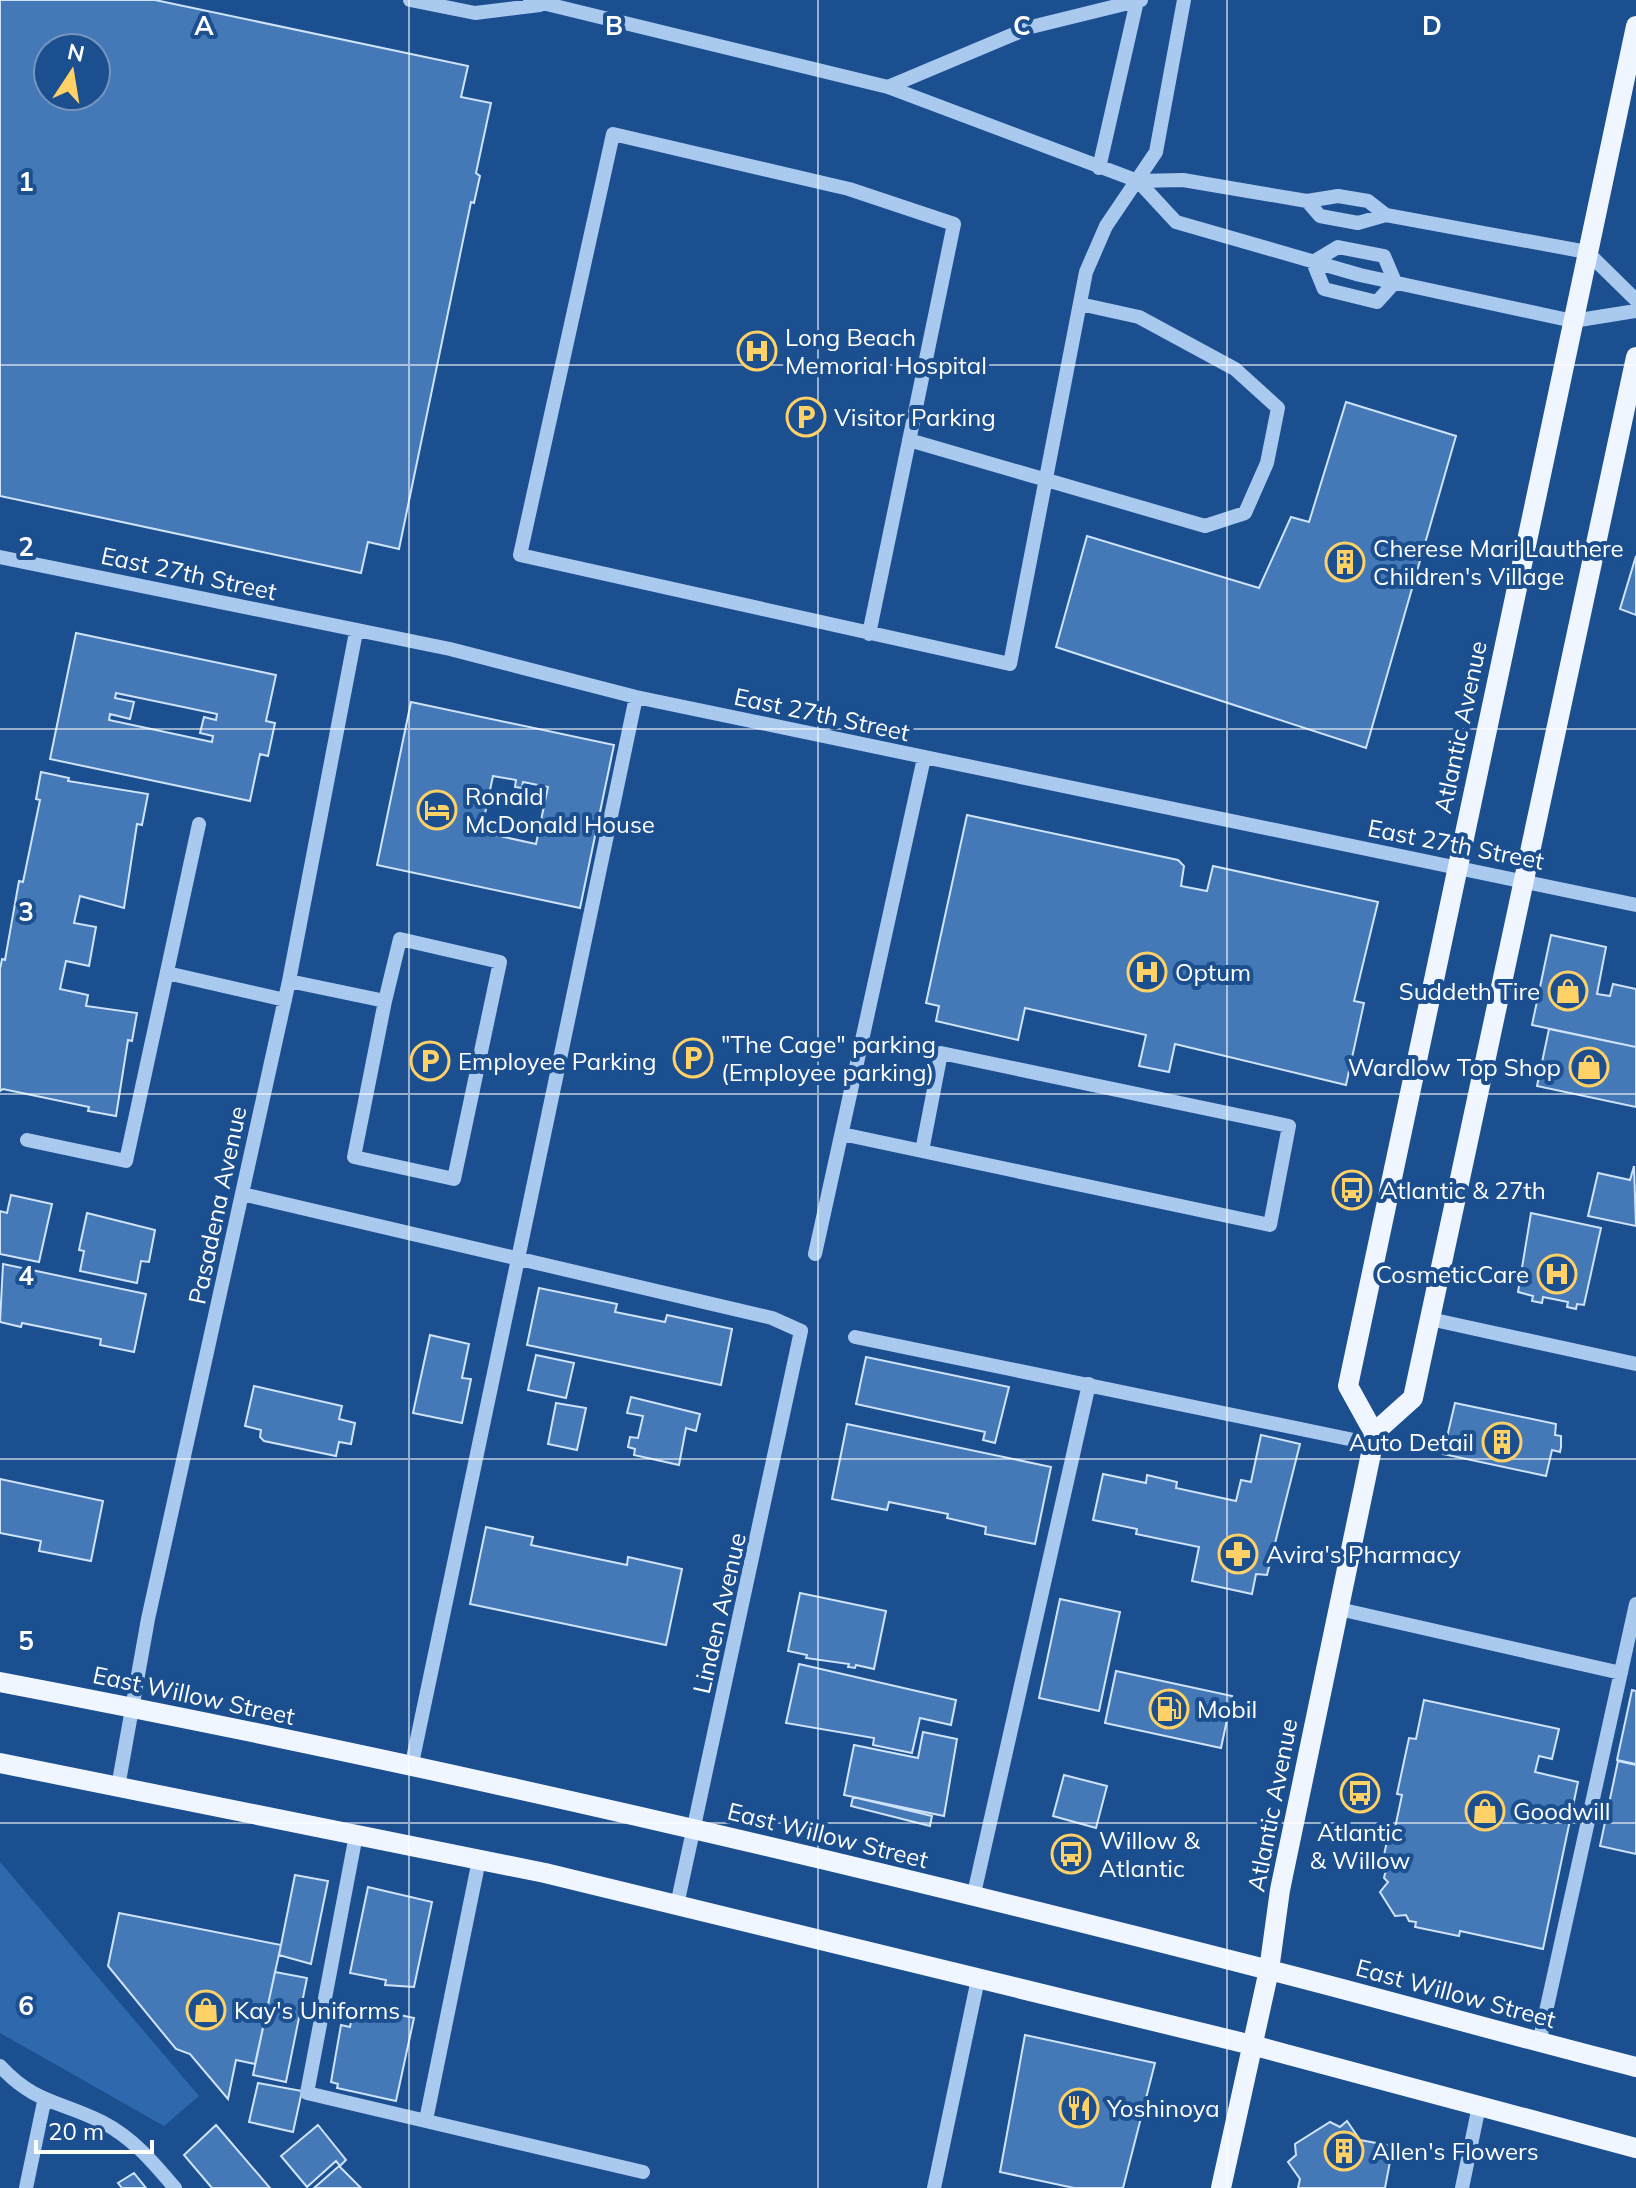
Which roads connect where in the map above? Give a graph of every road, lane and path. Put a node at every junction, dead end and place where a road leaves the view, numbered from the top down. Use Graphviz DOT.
graph roads {
  1 [pos="410,0"];
  2 [pos="1139,0"];
  3 [pos="1184,0"];
  4 [pos="538,2"];
  5 [pos="1636,26"];
  6 [pos="888,87"];
  7 [pos="1099,168"];
  8 [pos="1138,181"];
  9 [pos="1307,201"];
  10 [pos="1386,215"];
  11 [pos="1587,252"];
  12 [pos="1313,262"];
  13 [pos="1395,282"];
  14 [pos="1636,300"];
  15 [pos="1080,304"];
  16 [pos="1636,311"];
  17 [pos="1573,321"];
  18 [pos="1636,357"];
  19 [pos="909,440"];
  20 [pos="1046,479"];
  21 [pos="0,557"];
  22 [pos="356,632"];
  23 [pos="869,634"];
  24 [pos="636,697"];
  25 [pos="924,758"];
  26 [pos="199,824"];
  27 [pos="1457,868"];
  28 [pos="1524,879"];
  29 [pos="1636,905"];
  30 [pos="167,973"];
  31 [pos="289,981"];
  32 [pos="285,1000"];
  33 [pos="385,1001"];
  34 [pos="842,1134"];
  35 [pos="27,1140"];
  36 [pos="922,1151"];
  37 [pos="242,1194"];
  38 [pos="815,1254"];
  39 [pos="517,1258"];
  40 [pos="1430,1319"];
  41 [pos="855,1337"];
  42 [pos="1636,1364"];
  43 [pos="1089,1384"];
  44 [pos="1374,1438"];
  45 [pos="1636,1604"];
  46 [pos="1339,1609"];
  47 [pos="1621,1673"];
  48 [pos="0,1682"];
  49 [pos="131,1707"];
  50 [pos="0,1763"];
  51 [pos="411,1768"];
  52 [pos="118,1787"];
  53 [pos="693,1829"];
  54 [pos="356,1835"];
  55 [pos="479,1860"];
  56 [pos="973,1898"];
  57 [pos="677,1905"];
  58 [pos="1269,1970"];
  59 [pos="978,1979"];
  60 [pos="1539,2043"];
  61 [pos="1252,2045"];
  62 [pos="0,2066"];
  63 [pos="1636,2067"];
  64 [pos="44,2102"];
  65 [pos="1479,2106"];
  66 [pos="426,2120"];
  67 [pos="1636,2148"];
  68 [pos="643,2172"];
  69 [pos="26,2188"];
  70 [pos="175,2188"];
  71 [pos="934,2188"];
  72 [pos="1221,2188"];
  73 [pos="1462,2188"];
  1 -- 4 [label="street"];
  2 -- 6 [label="street"];
  2 -- 7 [label="street"];
  3 -- 8 [label="street"];
  4 -- 6 [label="street"];
  5 -- 11 [label="main road, Atlantic Avenue"];
  6 -- 7 [label="street"];
  7 -- 8 [label="street"];
  8 -- 9 [label="street"];
  8 -- 12 [label="street"];
  8 -- 15 [label="street"];
  9 -- 10 [label="street"];
  9 -- 10 [label="street"];
  10 -- 11 [label="street"];
  11 -- 14 [label="street"];
  11 -- 17 [label="main road, Atlantic Avenue"];
  12 -- 13 [label="street"];
  12 -- 13 [label="street"];
  12 -- 13 [label="street"];
  13 -- 17 [label="street"];
  15 -- 20 [label="street"];
  15 -- 20 [label="street"];
  16 -- 17 [label="street"];
  17 -- 27 [label="main road, Atlantic Avenue"];
  18 -- 28 [label="main road"];
  19 -- 20 [label="street"];
  19 -- 23 [label="street"];
  19 -- 23 [label="street"];
  20 -- 23 [label="street"];
  21 -- 22 [label="street, East 27th Street"];
  22 -- 24 [label="street, East 27th Street"];
  22 -- 31 [label="street, Pasadena Avenue"];
  24 -- 25 [label="street, East 27th Street"];
  24 -- 39 [label="street"];
  25 -- 27 [label="street, East 27th Street"];
  25 -- 34 [label="street"];
  26 -- 30 [label="street"];
  27 -- 28 [label="street, East 27th Street"];
  27 -- 44 [label="main road, Atlantic Avenue"];
  28 -- 29 [label="street, East 27th Street"];
  28 -- 40 [label="main road"];
  30 -- 32 [label="street"];
  30 -- 35 [label="street"];
  31 -- 32 [label="street, Pasadena Avenue"];
  31 -- 33 [label="street"];
  32 -- 37 [label="street, Pasadena Avenue"];
  33 -- 33 [label="street"];
  34 -- 36 [label="street"];
  34 -- 38 [label="street"];
  36 -- 36 [label="street"];
  37 -- 39 [label="street"];
  37 -- 49 [label="street, Pasadena Avenue"];
  39 -- 51 [label="street"];
  39 -- 53 [label="street, Linden Avenue"];
  40 -- 42 [label="street"];
  40 -- 44 [label="main road"];
  41 -- 43 [label="street"];
  43 -- 44 [label="street"];
  43 -- 56 [label="street"];
  44 -- 46 [label="main road, Atlantic Avenue"];
  45 -- 47 [label="street"];
  46 -- 47 [label="street"];
  46 -- 58 [label="main road, Atlantic Avenue"];
  47 -- 60 [label="street"];
  48 -- 49 [label="main road, East Willow Street"];
  49 -- 51 [label="main road, East Willow Street"];
  49 -- 52 [label="street, Pasadena Avenue"];
  50 -- 52 [label="main road"];
  51 -- 53 [label="main road, East Willow Street"];
  52 -- 54 [label="main road"];
  53 -- 56 [label="main road, East Willow Street"];
  53 -- 57 [label="street, Linden Avenue"];
  54 -- 55 [label="main road"];
  54 -- 66 [label="street"];
  55 -- 57 [label="main road"];
  55 -- 66 [label="street"];
  56 -- 58 [label="main road, East Willow Street"];
  57 -- 59 [label="main road"];
  58 -- 60 [label="main road, East Willow Street"];
  58 -- 61 [label="main road, Atlantic Avenue"];
  59 -- 61 [label="main road"];
  59 -- 71 [label="street"];
  60 -- 63 [label="main road, East Willow Street"];
  61 -- 65 [label="main road"];
  61 -- 72 [label="main road, Atlantic Avenue"];
  62 -- 64 [label="street"];
  64 -- 69 [label="street"];
  64 -- 70 [label="street"];
  65 -- 67 [label="main road"];
  65 -- 73 [label="street"];
  66 -- 68 [label="street"];
}
